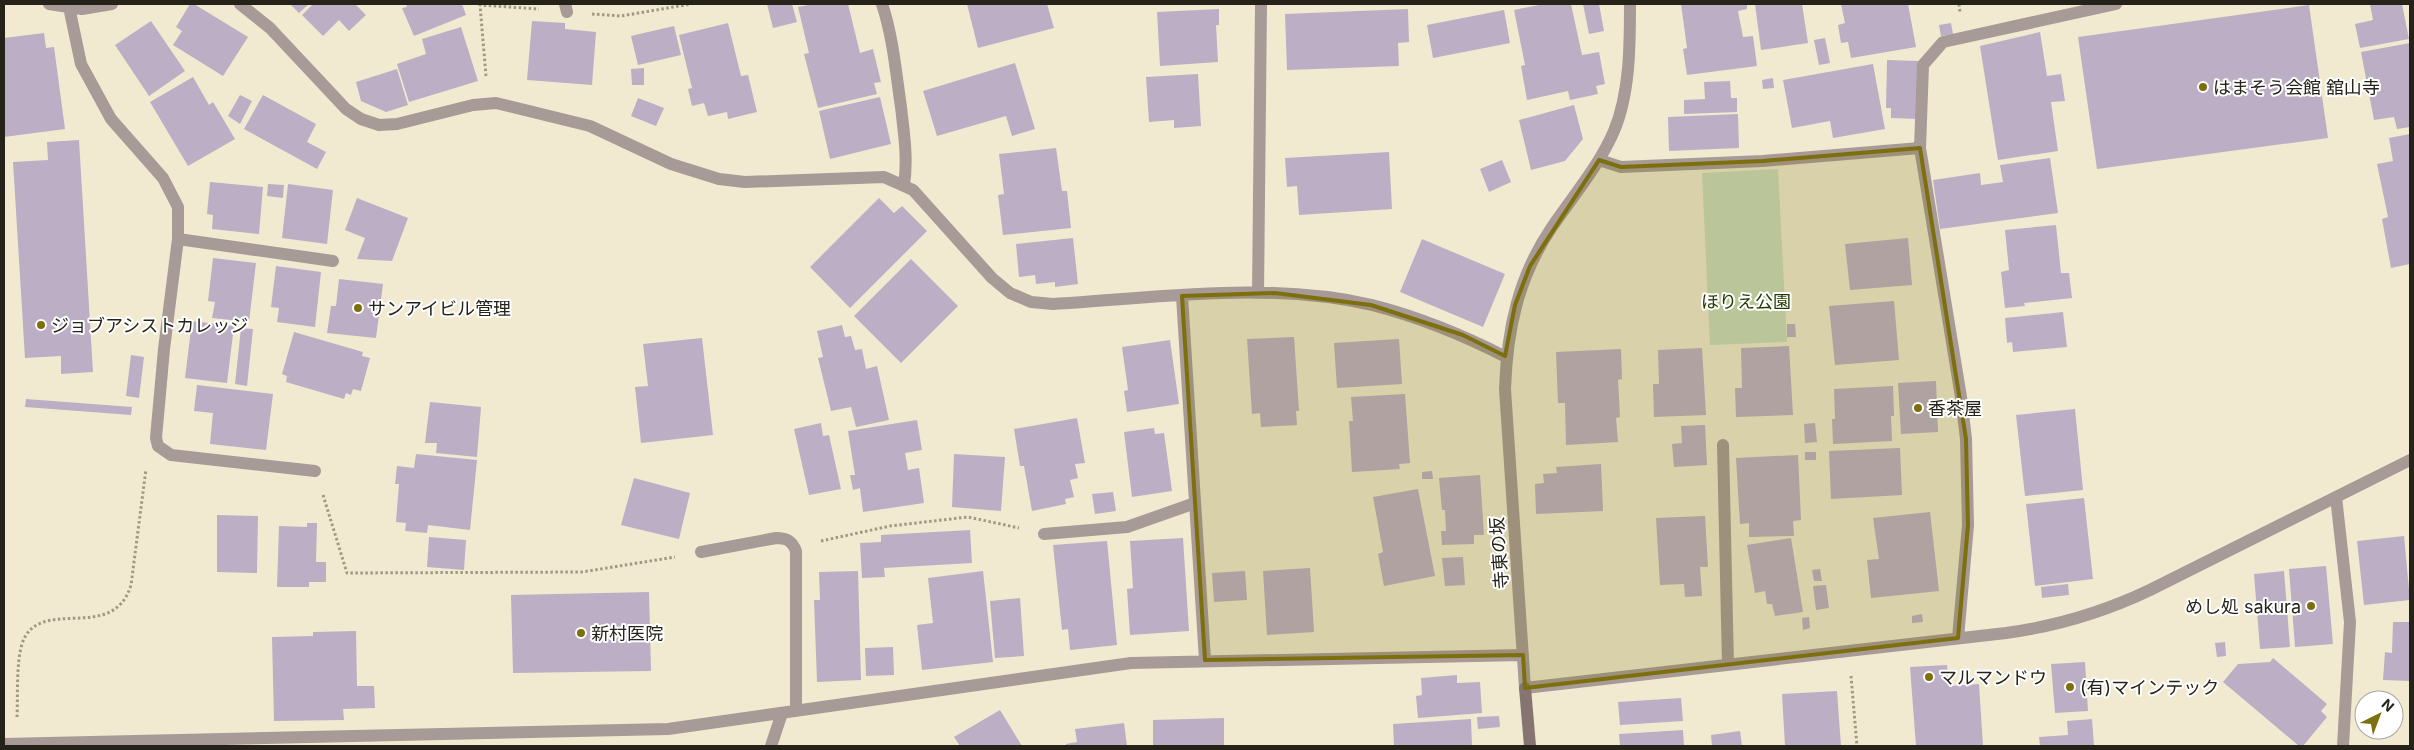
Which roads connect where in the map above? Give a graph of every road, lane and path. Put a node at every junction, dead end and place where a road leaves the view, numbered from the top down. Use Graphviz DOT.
graph roads {
  1 [pos="49,4"];
  2 [pos="112,4"];
  3 [pos="240,4"];
  4 [pos="882,4"];
  5 [pos="1261,4"];
  6 [pos="1630,4"];
  7 [pos="2116,4"];
  8 [pos="69,7"];
  9 [pos="1920,148"];
  10 [pos="1599,160"];
  11 [pos="904,185"];
  12 [pos="178,239"];
  13 [pos="333,262"];
  14 [pos="1258,293"];
  15 [pos="1182,296"];
  16 [pos="1506,357"];
  17 [pos="1723,445"];
  18 [pos="160,448"];
  19 [pos="2410,460"];
  20 [pos="315,471"];
  21 [pos="2336,497"];
  22 [pos="1195,503"];
  23 [pos="1044,534"];
  24 [pos="795,547"];
  25 [pos="701,552"];
  26 [pos="1958,638"];
  27 [pos="1849,651"];
  28 [pos="1523,655"];
  29 [pos="1205,660"];
  30 [pos="1728,665"];
  31 [pos="1525,688"];
  32 [pos="796,712"];
  33 [pos="782,714"];
  34 [pos="9,744"];
  35 [pos="771,746"];
  36 [pos="1530,746"];
  37 [pos="1857,746"];
  38 [pos="2343,746"];
  1 -- 8 [label="street"];
  2 -- 8 [label="street"];
  3 -- 11 [label="street"];
  4 -- 11 [label="street"];
  5 -- 14 [label="street"];
  6 -- 10 [label="street, 寺東の坂"];
  7 -- 9 [label="street"];
  8 -- 12 [label="street"];
  9 -- 10 [label="street"];
  9 -- 26 [label="street"];
  10 -- 16 [label="street, 寺東の坂"];
  11 -- 15 [label="street"];
  12 -- 13 [label="street"];
  12 -- 18 [label="street"];
  14 -- 15 [label="street"];
  14 -- 16 [label="street"];
  15 -- 22 [label="street"];
  16 -- 28 [label="street, 寺東の坂"];
  17 -- 30 [label="street"];
  18 -- 20 [label="street"];
  18 -- 34 [label="path"];
  19 -- 21 [label="street"];
  20 -- 25 [label="path"];
  21 -- 26 [label="street"];
  21 -- 38 [label="street"];
  22 -- 23 [label="street"];
  22 -- 29 [label="street"];
  23 -- 24 [label="path"];
  24 -- 25 [label="street"];
  24 -- 32 [label="street"];
  26 -- 27 [label="street"];
  27 -- 30 [label="street"];
  27 -- 37 [label="path"];
  28 -- 29 [label="street"];
  28 -- 31 [label="street, 寺東の坂"];
  29 -- 32 [label="street"];
  30 -- 31 [label="street"];
  31 -- 36 [label="street, 寺東の坂"];
  32 -- 33 [label="street"];
  33 -- 34 [label="street"];
  33 -- 35 [label="street"];
}
